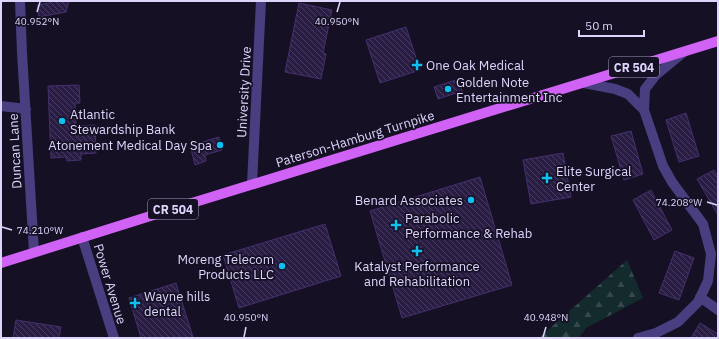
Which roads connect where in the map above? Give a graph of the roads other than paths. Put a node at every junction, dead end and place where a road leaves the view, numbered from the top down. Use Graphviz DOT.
graph roads {
  1 [pos="20,1"];
  2 [pos="261,1"];
  3 [pos="718,41"];
  4 [pos="684,52"];
  5 [pos="584,82"];
  6 [pos="1,106"];
  7 [pos="26,109"];
  8 [pos="644,110"];
  9 [pos="252,184"];
  10 [pos="82,238"];
  11 [pos="34,252"];
  12 [pos="1,263"];
  13 [pos="700,297"];
  14 [pos="718,310"];
  15 [pos="114,338"];
  16 [pos="638,338"];
  1 -- 7 [label="street, Duncan Lane"];
  2 -- 9 [label="street, University Drive"];
  3 -- 4 [label="main road, Paterson-Hamburg Turnpike / CR 504"];
  4 -- 5 [label="main road, Paterson-Hamburg Turnpike / CR 504"];
  4 -- 8 [label="street"];
  5 -- 8 [label="street"];
  5 -- 9 [label="main road, Paterson-Hamburg Turnpike / CR 504"];
  6 -- 7 [label="street"];
  7 -- 11 [label="street, Duncan Lane"];
  8 -- 13 [label="street"];
  9 -- 10 [label="main road, Paterson-Hamburg Turnpike / CR 504"];
  10 -- 11 [label="main road, Paterson-Hamburg Turnpike / CR 504"];
  10 -- 15 [label="street, Power Avenue"];
  11 -- 12 [label="main road, Paterson-Hamburg Turnpike / CR 504"];
  13 -- 14 [label="street"];
  13 -- 16 [label="street"];
}
